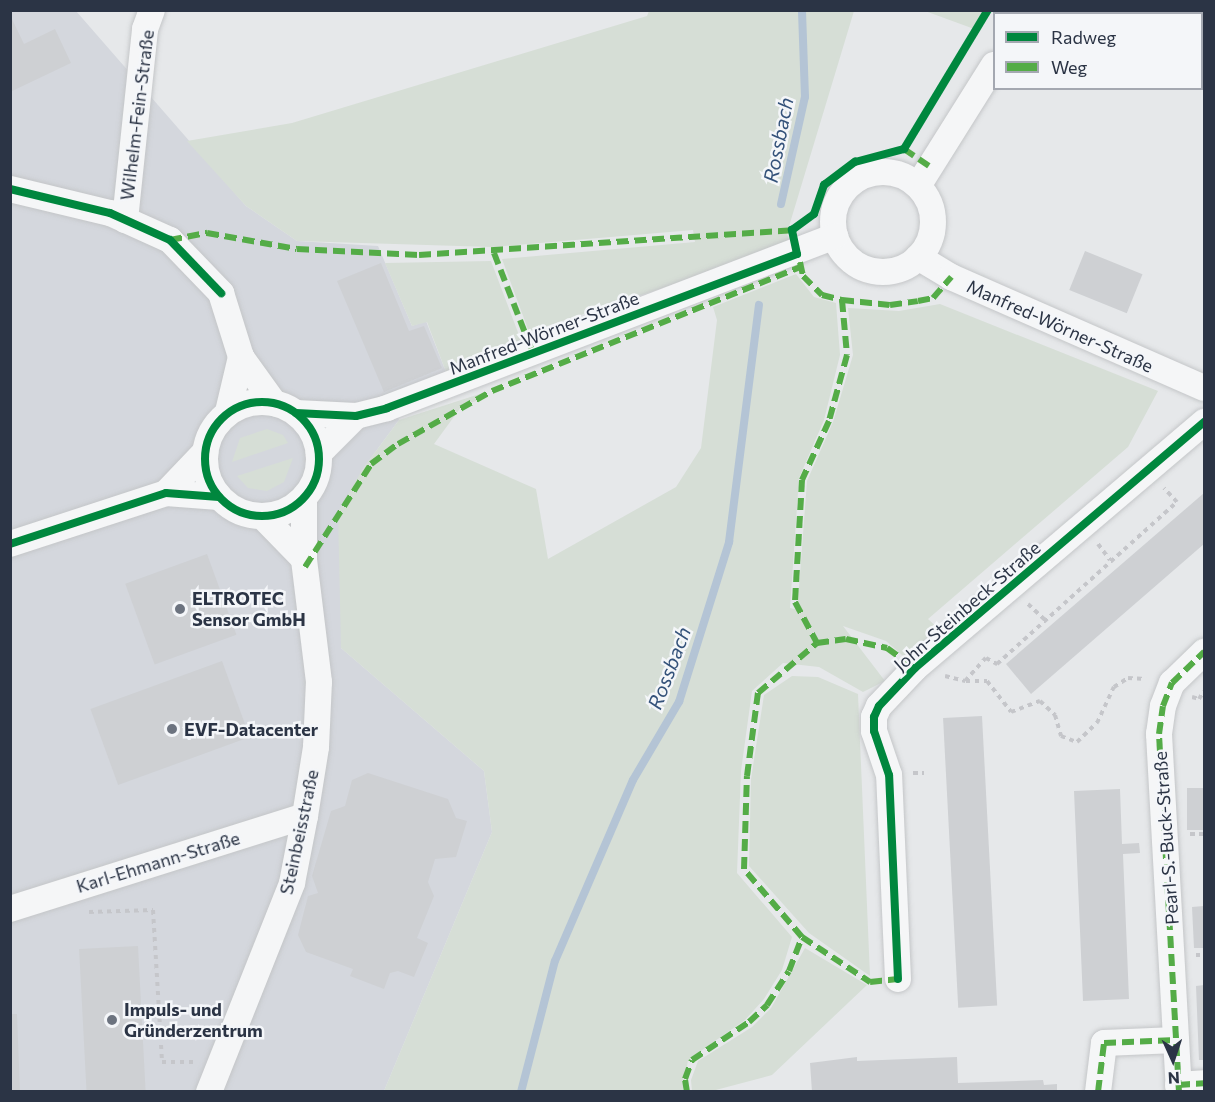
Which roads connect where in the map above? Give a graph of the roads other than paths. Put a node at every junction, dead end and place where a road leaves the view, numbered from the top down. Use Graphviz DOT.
graph roads {
  1 [pos="152,10"];
  2 [pos="993,67"];
  3 [pos="918,186"];
  4 [pos="10,189"];
  5 [pos="125,220"];
  6 [pos="835,236"];
  7 [pos="918,257"];
  8 [pos="241,357"];
  9 [pos="1204,388"];
  10 [pos="285,408"];
  11 [pos="228,412"];
  12 [pos="356,416"];
  13 [pos="1204,422"];
  14 [pos="205,452"];
  15 [pos="319,453"];
  16 [pos="166,493"];
  17 [pos="219,497"];
  18 [pos="304,498"];
  19 [pos="262,516"];
  20 [pos="10,544"];
  21 [pos="304,559"];
  22 [pos="1204,652"];
  23 [pos="305,816"];
  24 [pos="10,909"];
  25 [pos="898,979"];
  26 [pos="1176,1040"];
  27 [pos="1204,1083"];
  28 [pos="1179,1088"];
  29 [pos="209,1092"];
  30 [pos="1098,1092"];
  1 -- 5 [label="street, Wilhelm-Fein-Straße"];
  2 -- 3 [label="street"];
  3 -- 6 [label="street"];
  3 -- 7 [label="street"];
  4 -- 5 [label="street"];
  5 -- 8 [label="street"];
  6 -- 7 [label="street"];
  6 -- 12 [label="street, Manfred-Wörner-Straße"];
  7 -- 9 [label="street, Manfred-Wörner-Straße"];
  8 -- 10 [label="street"];
  8 -- 11 [label="street"];
  10 -- 11 [label="street, Manfred-Wörner-Straße"];
  10 -- 12 [label="street, Manfred-Wörner-Straße"];
  10 -- 15 [label="street"];
  11 -- 14 [label="street"];
  12 -- 15 [label="street"];
  13 -- 25 [label="street, John-Steinbeck-Straße"];
  14 -- 16 [label="street"];
  14 -- 17 [label="street"];
  15 -- 18 [label="street"];
  16 -- 17 [label="street"];
  16 -- 20 [label="street"];
  17 -- 19 [label="street"];
  18 -- 19 [label="street"];
  18 -- 21 [label="street, Steinbeisstraße"];
  19 -- 21 [label="street"];
  21 -- 23 [label="street, Steinbeisstraße"];
  22 -- 26 [label="street, Pearl-S.-Buck-Straße"];
  23 -- 24 [label="street, Karl-Ehmann-Straße"];
  23 -- 29 [label="street, Steinbeisstraße"];
  26 -- 28 [label="street, Pearl-S.-Buck-Straße"];
  26 -- 30 [label="street"];
  27 -- 28 [label="street, Pearl-S.-Buck-Straße"];
}
